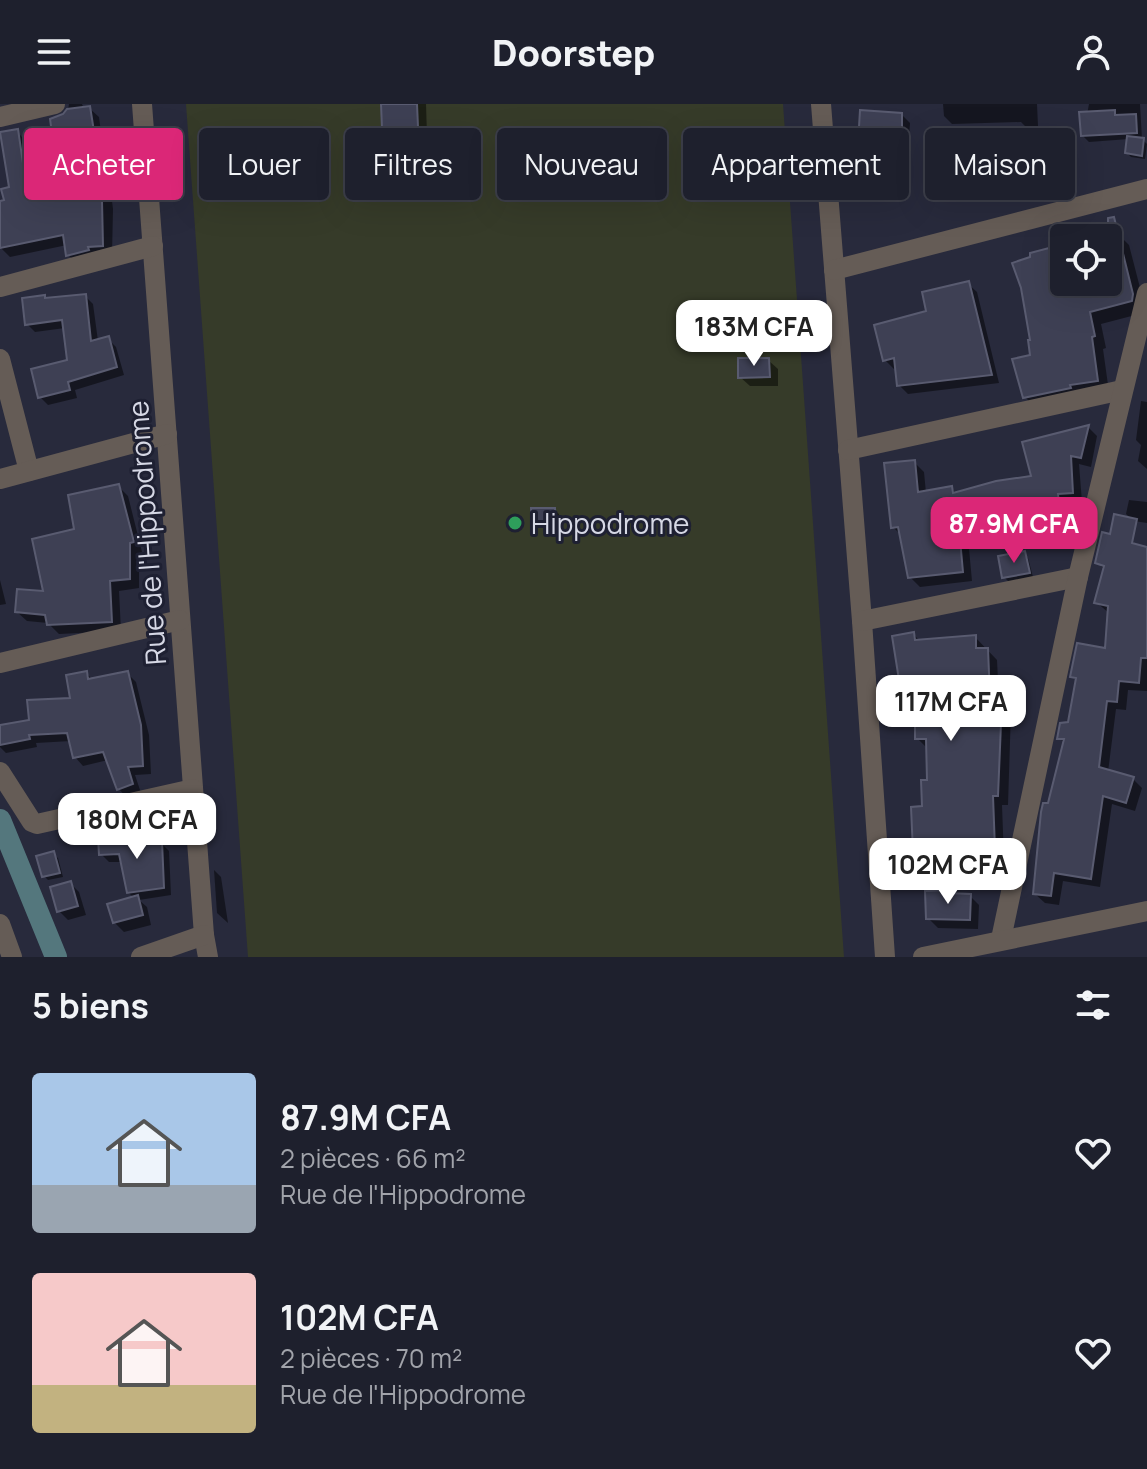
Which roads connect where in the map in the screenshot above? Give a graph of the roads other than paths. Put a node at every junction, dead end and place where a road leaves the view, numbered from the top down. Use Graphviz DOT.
graph roads {
  1 [pos="55,104"];
  2 [pos="142,104"];
  3 [pos="821,104"];
  4 [pos="0,117"];
  5 [pos="1147,189"];
  6 [pos="153,246"];
  7 [pos="834,270"];
  8 [pos="0,287"];
  9 [pos="1147,293"];
  10 [pos="0,359"];
  11 [pos="1122,390"];
  12 [pos="167,434"];
  13 [pos="848,450"];
  14 [pos="29,471"];
  15 [pos="0,479"];
  16 [pos="1078,577"];
  17 [pos="180,620"];
  18 [pos="862,621"];
  19 [pos="0,663"];
  20 [pos="0,772"];
  21 [pos="193,789"];
  22 [pos="1147,911"];
  23 [pos="0,924"];
  24 [pos="204,935"];
  25 [pos="1001,939"];
  26 [pos="12,957"];
  27 [pos="141,957"];
  28 [pos="208,957"];
  29 [pos="885,957"];
  30 [pos="923,957"];
  1 -- 4 [label="street"];
  2 -- 6 [label="street, Rue de l'Hippodrome"];
  3 -- 7 [label="street"];
  5 -- 7 [label="street"];
  6 -- 8 [label="street"];
  6 -- 12 [label="street, Rue de l'Hippodrome"];
  7 -- 13 [label="street"];
  9 -- 11 [label="street"];
  10 -- 14 [label="street"];
  11 -- 13 [label="street"];
  11 -- 16 [label="street"];
  12 -- 14 [label="street"];
  12 -- 17 [label="street, Rue de l'Hippodrome"];
  13 -- 18 [label="street"];
  14 -- 15 [label="street"];
  16 -- 18 [label="street"];
  16 -- 25 [label="street"];
  17 -- 19 [label="street"];
  17 -- 21 [label="street, Rue de l'Hippodrome"];
  18 -- 29 [label="street"];
  20 -- 21 [label="street"];
  21 -- 24 [label="street, Rue de l'Hippodrome"];
  22 -- 25 [label="street"];
  23 -- 26 [label="street"];
  24 -- 27 [label="street"];
  24 -- 28 [label="street, Rue de l'Hippodrome"];
  25 -- 30 [label="street"];
}
